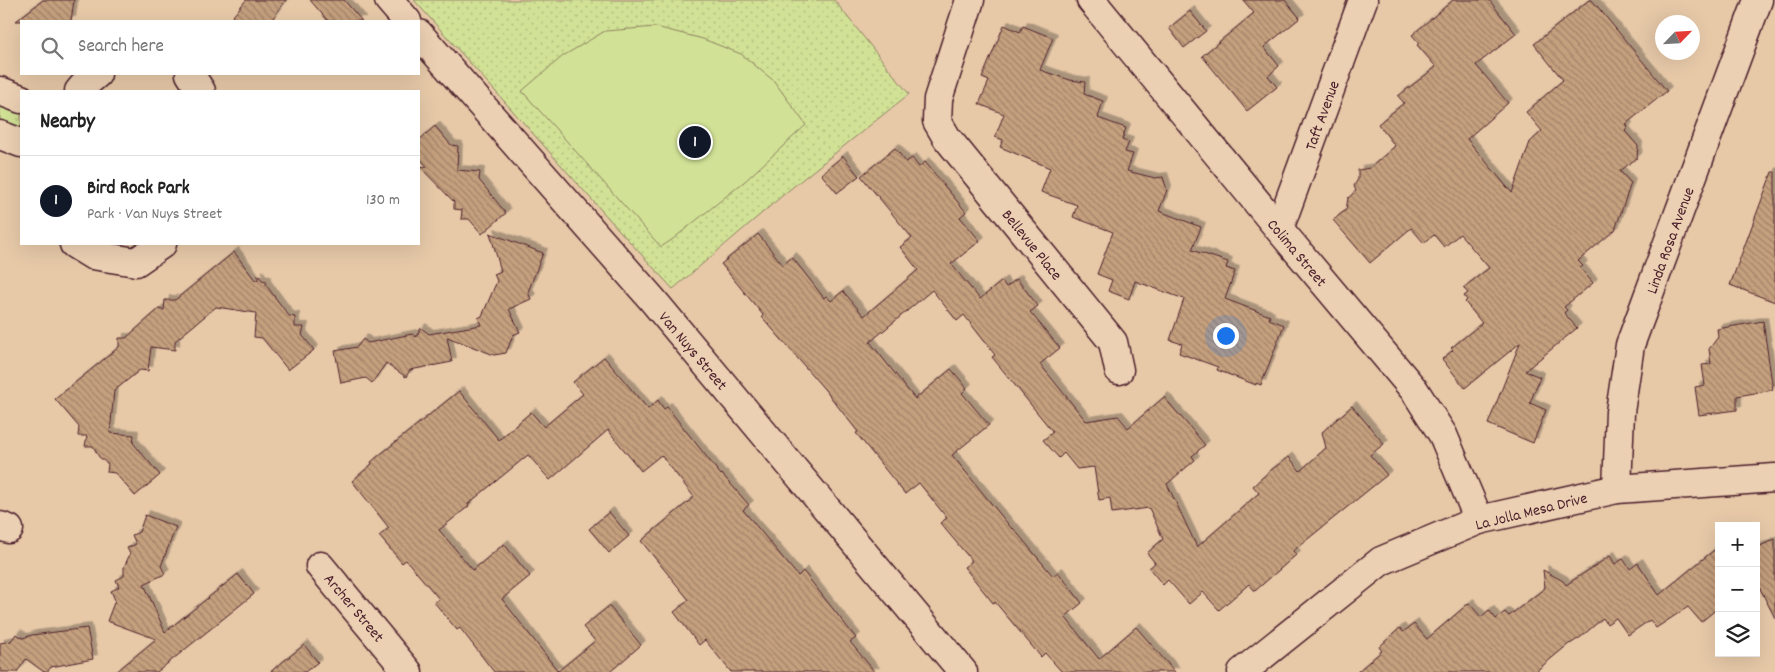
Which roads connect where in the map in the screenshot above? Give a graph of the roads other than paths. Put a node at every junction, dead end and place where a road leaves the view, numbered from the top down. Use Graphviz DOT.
graph roads {
  1 [pos="389,0"];
  2 [pos="970,0"];
  3 [pos="1091,0"];
  4 [pos="1363,0"];
  5 [pos="1758,0"];
  6 [pos="406,20"];
  7 [pos="420,35"];
  8 [pos="95,75"];
  9 [pos="191,75"];
  10 [pos="80,90"];
  11 [pos="200,90"];
  12 [pos="0,91"];
  13 [pos="20,99"];
  14 [pos="0,135"];
  15 [pos="20,143"];
  16 [pos="1279,230"];
  17 [pos="76,245"];
  18 [pos="161,245"];
  19 [pos="1119,370"];
  20 [pos="1775,478"];
  21 [pos="1617,488"];
  22 [pos="1479,520"];
  23 [pos="320,566"];
  24 [pos="408,672"];
  25 [pos="963,672"];
  26 [pos="1242,672"];
  1 -- 6 [label="street"];
  2 -- 19 [label="street, Bellevue Place"];
  3 -- 16 [label="street, Colima Street"];
  4 -- 16 [label="street, Taft Avenue"];
  5 -- 21 [label="street, Linda Rosa Avenue"];
  7 -- 25 [label="street, Van Nuys Street"];
  8 -- 10 [label="street"];
  9 -- 11 [label="street"];
  12 -- 13 [label="street"];
  14 -- 15 [label="street"];
  16 -- 22 [label="street, Colima Street"];
  17 -- 18 [label="street"];
  20 -- 21 [label="street, La Jolla Mesa Drive"];
  21 -- 22 [label="street, La Jolla Mesa Drive"];
  22 -- 26 [label="street, La Jolla Mesa Drive"];
  23 -- 24 [label="street, Archer Street"];
}
